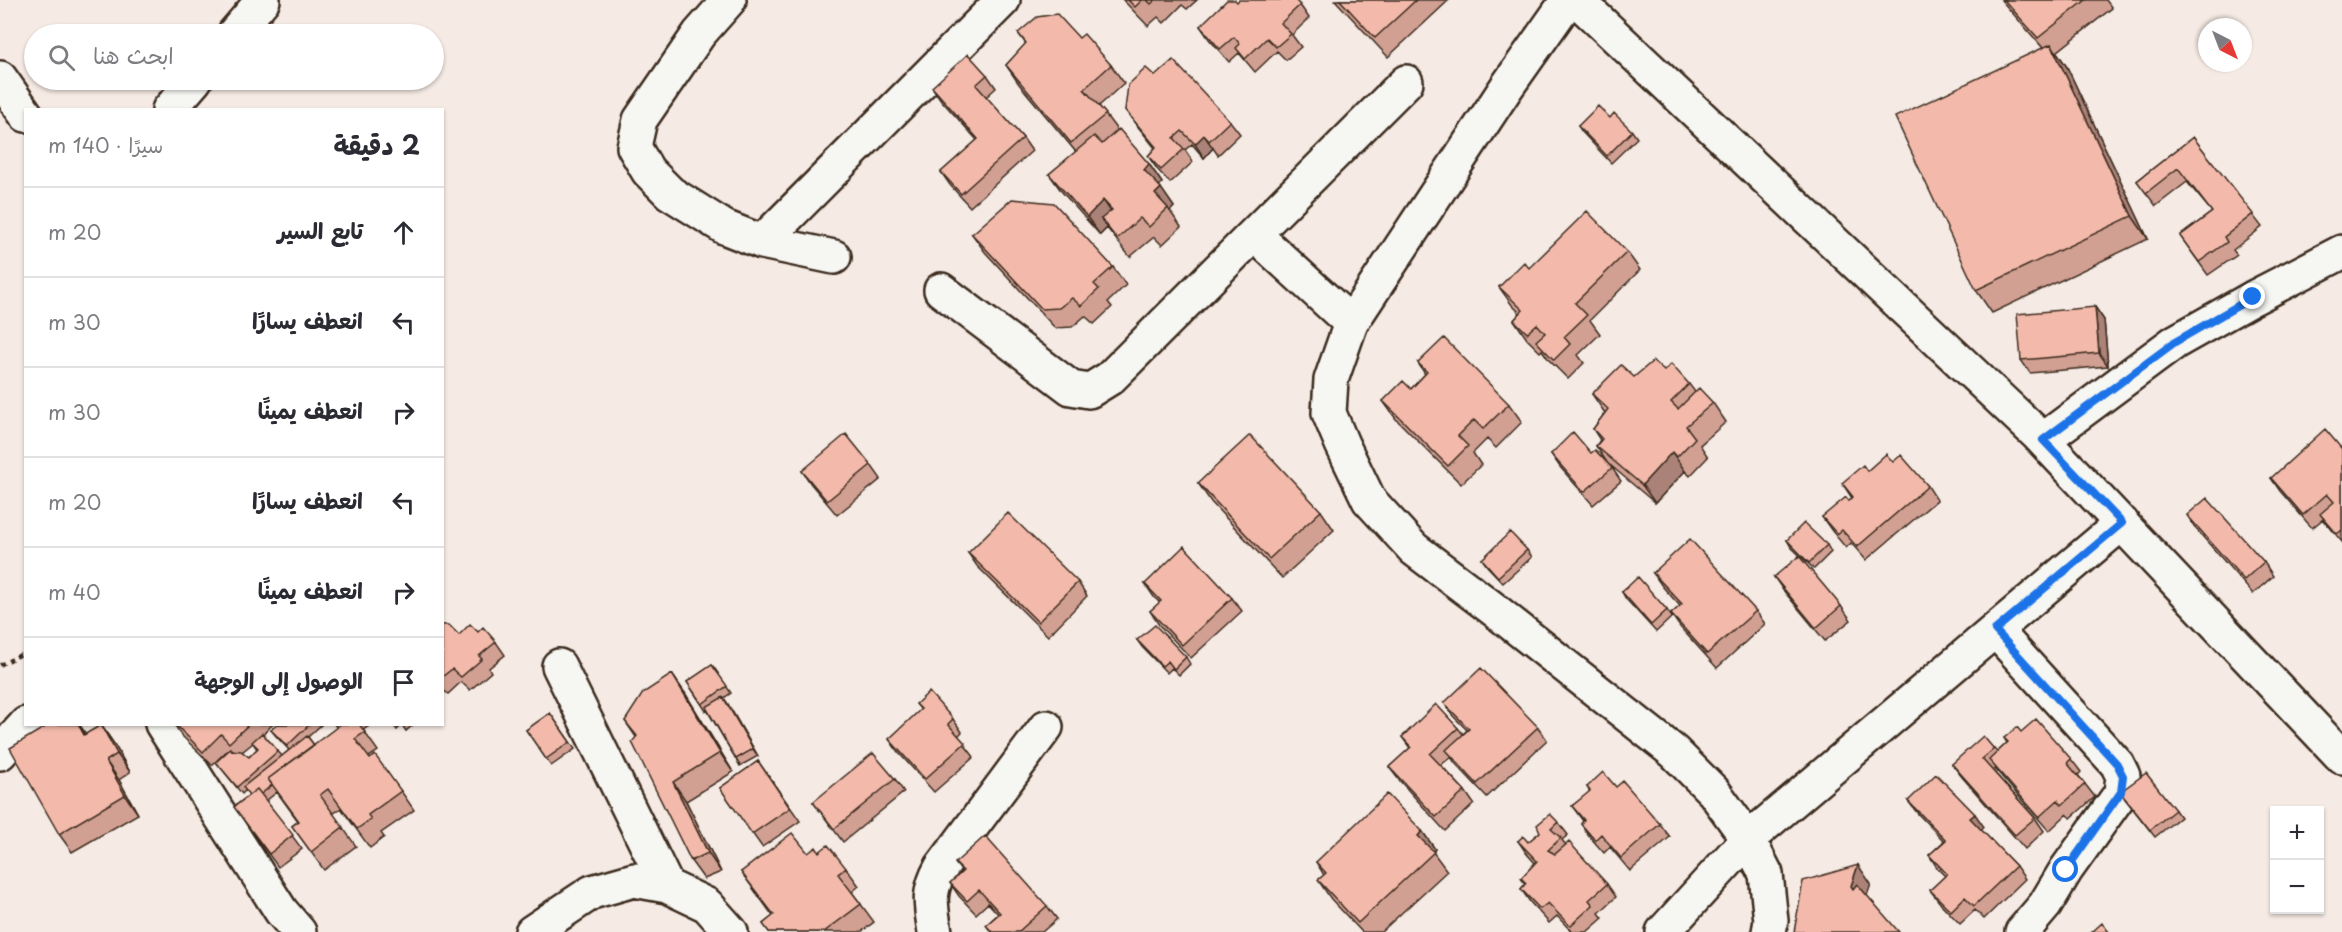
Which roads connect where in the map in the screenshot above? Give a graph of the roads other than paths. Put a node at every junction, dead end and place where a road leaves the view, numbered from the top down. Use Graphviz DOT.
graph roads {
  1 [pos="263,0"];
  2 [pos="729,0"];
  3 [pos="1003,0"];
  4 [pos="1568,0"];
  5 [pos="1577,0"];
  6 [pos="243,24"];
  7 [pos="0,78"];
  8 [pos="1406,82"];
  9 [pos="187,90"];
  10 [pos="172,108"];
  11 [pos="24,112"];
  12 [pos="1254,234"];
  13 [pos="762,242"];
  14 [pos="2342,252"];
  15 [pos="834,257"];
  16 [pos="941,290"];
  17 [pos="1351,323"];
  18 [pos="2043,440"];
  19 [pos="2122,523"];
  20 [pos="1995,630"];
  21 [pos="559,666"];
  22 [pos="24,726"];
  23 [pos="163,726"];
  24 [pos="1046,727"];
  25 [pos="0,753"];
  26 [pos="2342,757"];
  27 [pos="1748,838"];
  28 [pos="667,886"];
  29 [pos="299,932"];
  30 [pos="532,932"];
  31 [pos="731,932"];
  32 [pos="935,932"];
  33 [pos="1663,932"];
  34 [pos="1769,932"];
  35 [pos="2022,932"];
  1 -- 6 [label="street"];
  2 -- 13 [label="street"];
  3 -- 13 [label="street"];
  4 -- 17 [label="street"];
  5 -- 18 [label="street"];
  7 -- 11 [label="street"];
  8 -- 12 [label="street"];
  9 -- 10 [label="street"];
  12 -- 16 [label="street"];
  12 -- 17 [label="street"];
  13 -- 15 [label="street"];
  14 -- 18 [label="street"];
  17 -- 27 [label="street"];
  18 -- 19 [label="street"];
  19 -- 20 [label="street"];
  19 -- 26 [label="street"];
  20 -- 27 [label="street"];
  20 -- 35 [label="street"];
  21 -- 28 [label="street"];
  22 -- 25 [label="street"];
  23 -- 29 [label="street"];
  24 -- 32 [label="street"];
  27 -- 33 [label="street"];
  27 -- 34 [label="street"];
  28 -- 30 [label="street"];
  28 -- 31 [label="street"];
}
